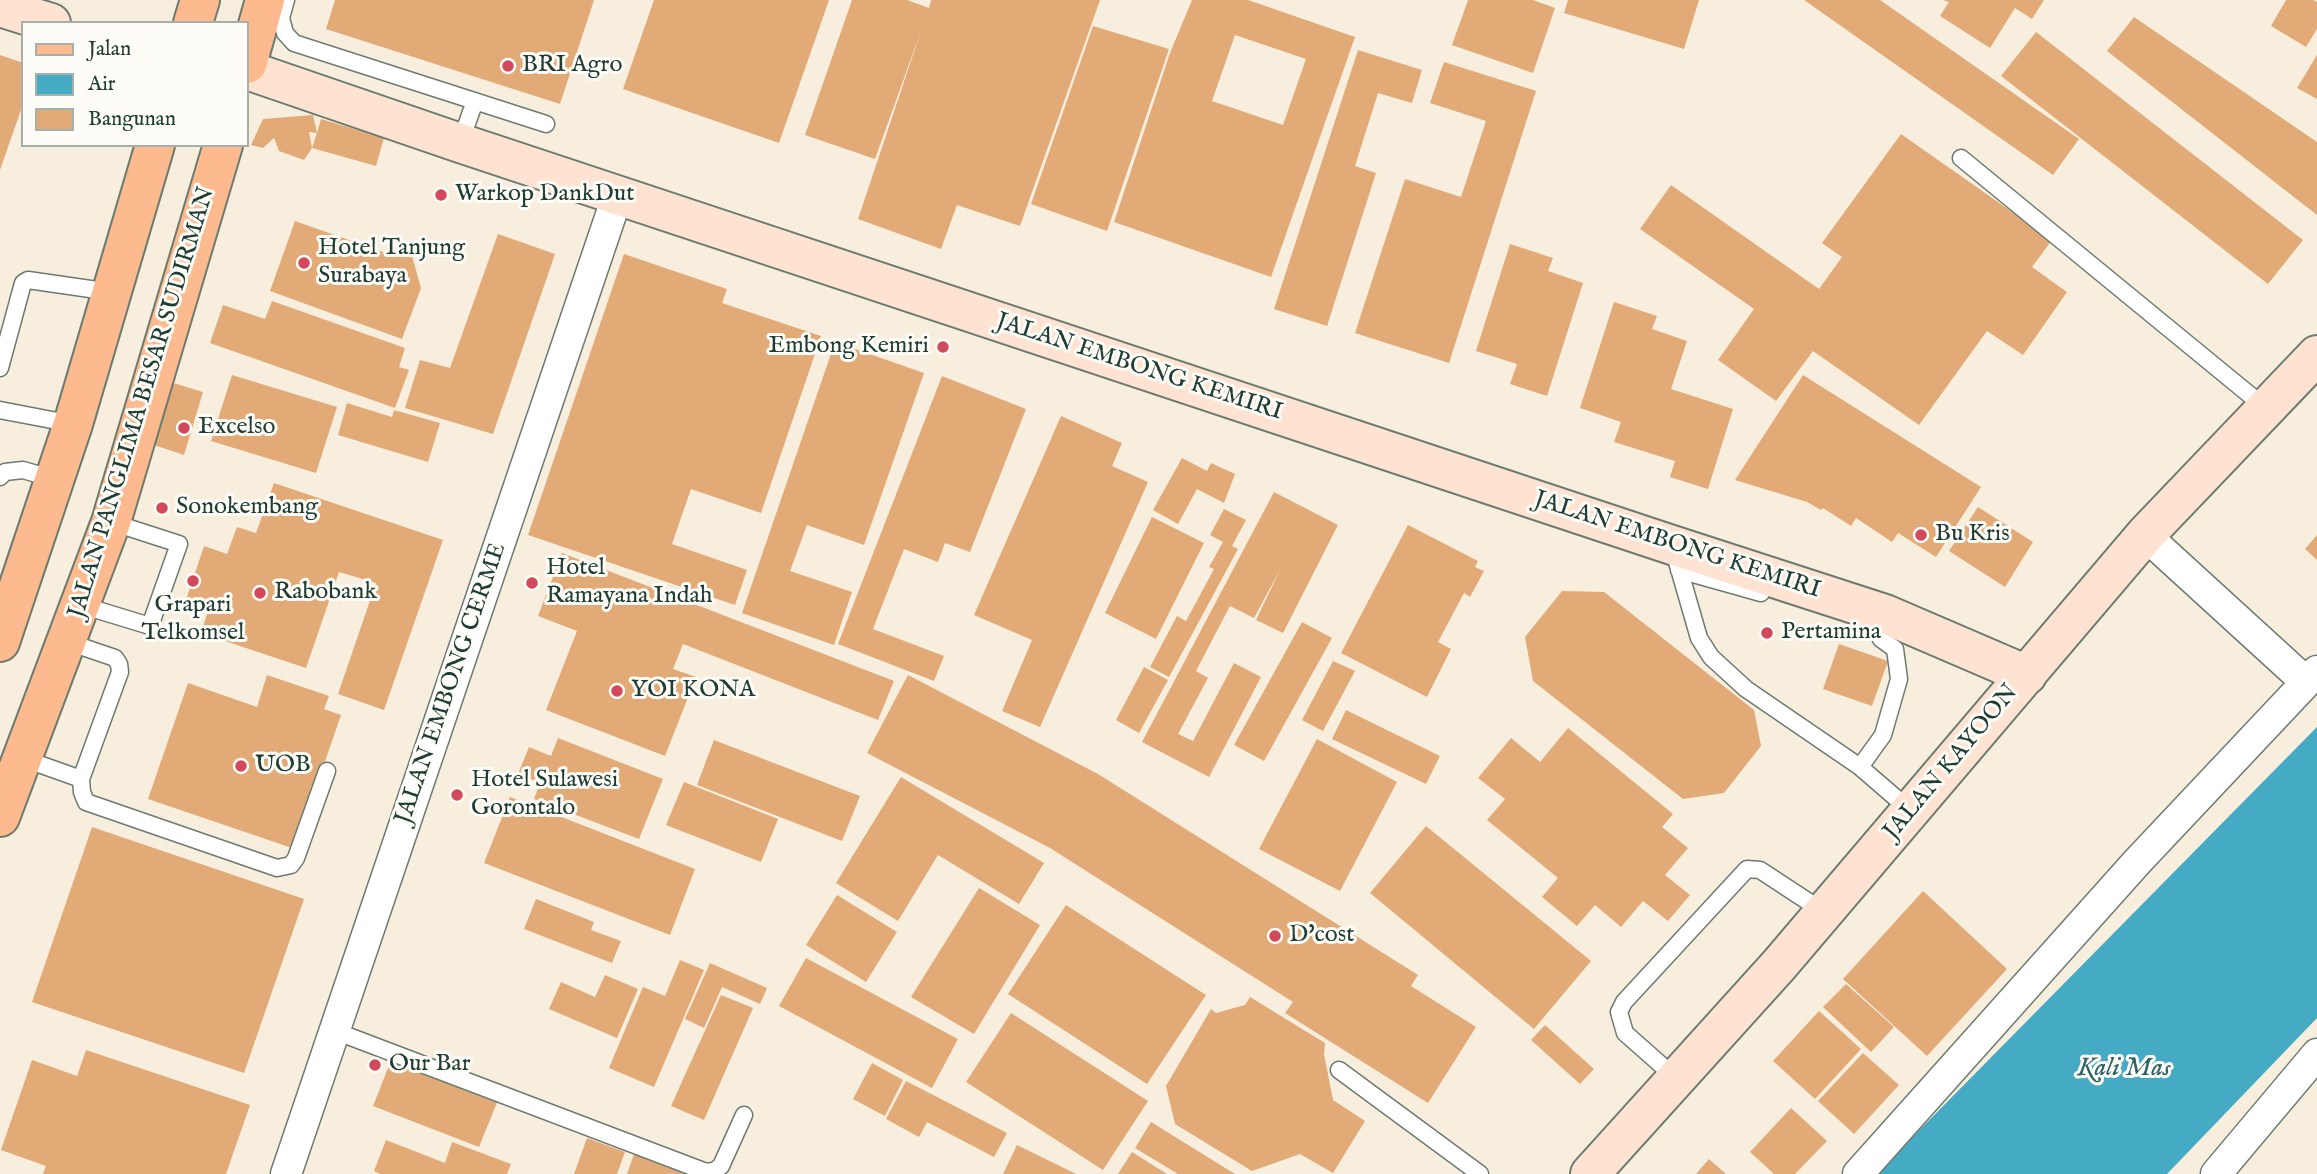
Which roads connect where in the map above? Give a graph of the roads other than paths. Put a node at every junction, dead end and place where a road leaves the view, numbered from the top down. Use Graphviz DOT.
graph roads {
  1 [pos="200,0"];
  2 [pos="265,0"];
  3 [pos="286,0"];
  4 [pos="0,7"];
  5 [pos="45,21"];
  6 [pos="194,21"];
  7 [pos="248,60"];
  8 [pos="248,69"];
  9 [pos="475,101"];
  10 [pos="546,124"];
  11 [pos="460,143"];
  12 [pos="154,147"];
  13 [pos="222,147"];
  14 [pos="1961,159"];
  15 [pos="618,194"];
  16 [pos="111,292"];
  17 [pos="2317,355"];
  18 [pos="0,368"];
  19 [pos="2267,408"];
  20 [pos="0,410"];
  21 [pos="73,425"];
  22 [pos="0,477"];
  23 [pos="55,479"];
  24 [pos="111,522"];
  25 [pos="2146,535"];
  26 [pos="1676,558"];
  27 [pos="1773,597"];
  28 [pos="81,605"];
  29 [pos="1814,608"];
  30 [pos="1883,620"];
  31 [pos="0,642"];
  32 [pos="68,642"];
  33 [pos="2027,675"];
  34 [pos="2311,677"];
  35 [pos="22,758"];
  36 [pos="1860,767"];
  37 [pos="327,771"];
  38 [pos="82,779"];
  39 [pos="1912,811"];
  40 [pos="0,817"];
  41 [pos="1824,912"];
  42 [pos="335,1031"];
  43 [pos="2317,1054"];
  44 [pos="1339,1070"];
  45 [pos="1677,1079"];
  46 [pos="744,1115"];
  47 [pos="286,1174"];
  48 [pos="1480,1174"];
  49 [pos="1590,1174"];
  50 [pos="1858,1174"];
  51 [pos="2216,1174"];
  1 -- 6 [label="main road"];
  2 -- 7 [label="main road"];
  3 -- 9 [label="lane"];
  4 -- 5 [label="street"];
  8 -- 11 [label="street, JALAN EMBONG KEMIRI"];
  9 -- 10 [label="lane"];
  9 -- 11 [label="lane"];
  11 -- 15 [label="street, JALAN EMBONG KEMIRI"];
  12 -- 16 [label="main road"];
  13 -- 24 [label="main road, JALAN PANGLIMA BESAR SUDIRMAN"];
  14 -- 19 [label="lane"];
  15 -- 26 [label="street, JALAN EMBONG KEMIRI"];
  15 -- 42 [label="street, JALAN EMBONG CERME"];
  16 -- 18 [label="lane"];
  16 -- 21 [label="main road"];
  17 -- 19 [label="street, JALAN KAYOON"];
  19 -- 25 [label="street, JALAN KAYOON"];
  20 -- 21 [label="lane"];
  21 -- 23 [label="main road"];
  22 -- 23 [label="lane"];
  23 -- 31 [label="main road"];
  24 -- 28 [label="main road, JALAN PANGLIMA BESAR SUDIRMAN"];
  24 -- 28 [label="lane"];
  25 -- 33 [label="street, JALAN KAYOON"];
  25 -- 34 [label="street"];
  26 -- 27 [label="lane"];
  26 -- 30 [label="street, JALAN EMBONG KEMIRI"];
  26 -- 36 [label="lane"];
  28 -- 32 [label="main road, JALAN PANGLIMA BESAR SUDIRMAN"];
  29 -- 30 [label="lane"];
  30 -- 33 [label="street, JALAN EMBONG KEMIRI"];
  30 -- 36 [label="lane"];
  32 -- 35 [label="main road, JALAN PANGLIMA BESAR SUDIRMAN"];
  32 -- 38 [label="lane"];
  33 -- 39 [label="street, JALAN KAYOON"];
  34 -- 50 [label="street"];
  35 -- 38 [label="lane"];
  35 -- 40 [label="main road, JALAN PANGLIMA BESAR SUDIRMAN"];
  36 -- 39 [label="lane"];
  37 -- 38 [label="lane"];
  39 -- 41 [label="street, JALAN KAYOON"];
  41 -- 45 [label="street, JALAN KAYOON"];
  41 -- 45 [label="lane"];
  42 -- 46 [label="lane"];
  42 -- 47 [label="street, JALAN EMBONG CERME"];
  43 -- 51 [label="street"];
  44 -- 48 [label="lane"];
  45 -- 49 [label="street, JALAN KAYOON"];
}
